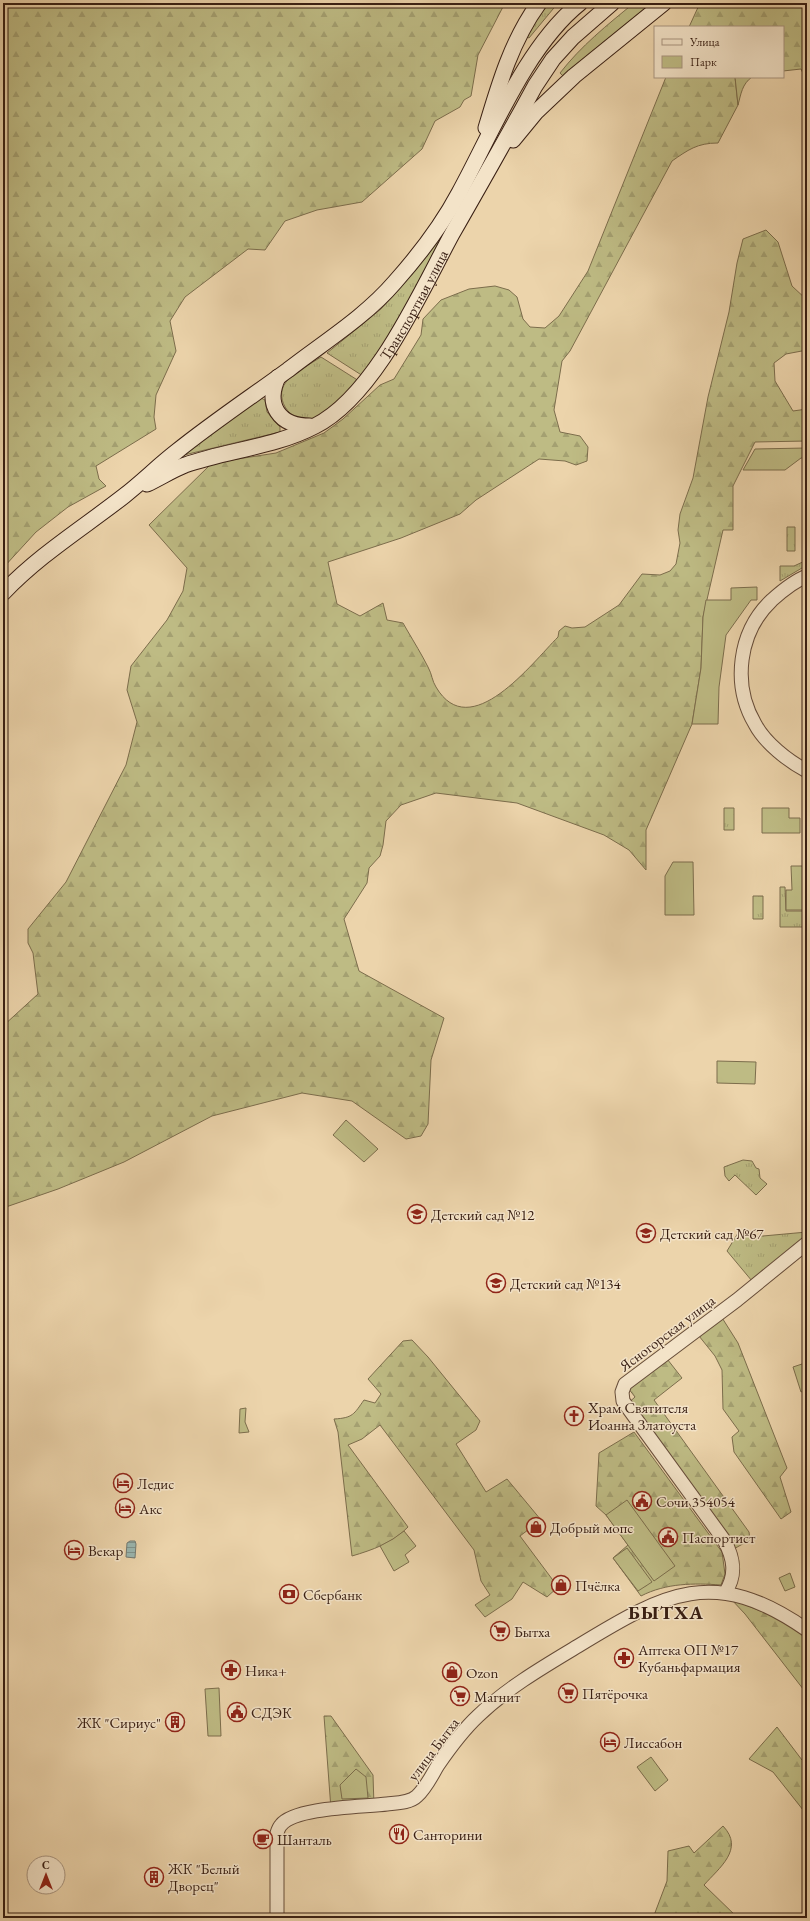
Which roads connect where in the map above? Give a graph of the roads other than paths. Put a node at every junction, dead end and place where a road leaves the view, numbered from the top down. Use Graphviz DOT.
graph roads {
  1 [pos="539,3"];
  2 [pos="580,3"];
  3 [pos="612,3"];
  4 [pos="664,3"];
  5 [pos="477,157"];
  6 [pos="492,165"];
  7 [pos="278,377"];
  8 [pos="315,426"];
  9 [pos="123,496"];
  10 [pos="807,576"];
  11 [pos="3,593"];
  12 [pos="807,771"];
  13 [pos="807,1243"];
  14 [pos="724,1593"];
  15 [pos="807,1630"];
  16 [pos="277,1918"];
  1 -- 5 [label="main road"];
  2 -- 5 [label="main road, Транспортная улица"];
  3 -- 6 [label="main road, Транспортная улица"];
  4 -- 6 [label="main road"];
  5 -- 7 [label="main road, Транспортная улица"];
  6 -- 8 [label="main road, Транспортная улица"];
  7 -- 8 [label="main road"];
  7 -- 9 [label="main road, Транспортная улица"];
  8 -- 9 [label="main road, Транспортная улица"];
  9 -- 11 [label="main road, Транспортная улица"];
  10 -- 12 [label="street"];
  13 -- 14 [label="street, Ясногорская улица"];
  14 -- 15 [label="street, улица Бытха"];
  14 -- 16 [label="street, улица Бытха"];
}
